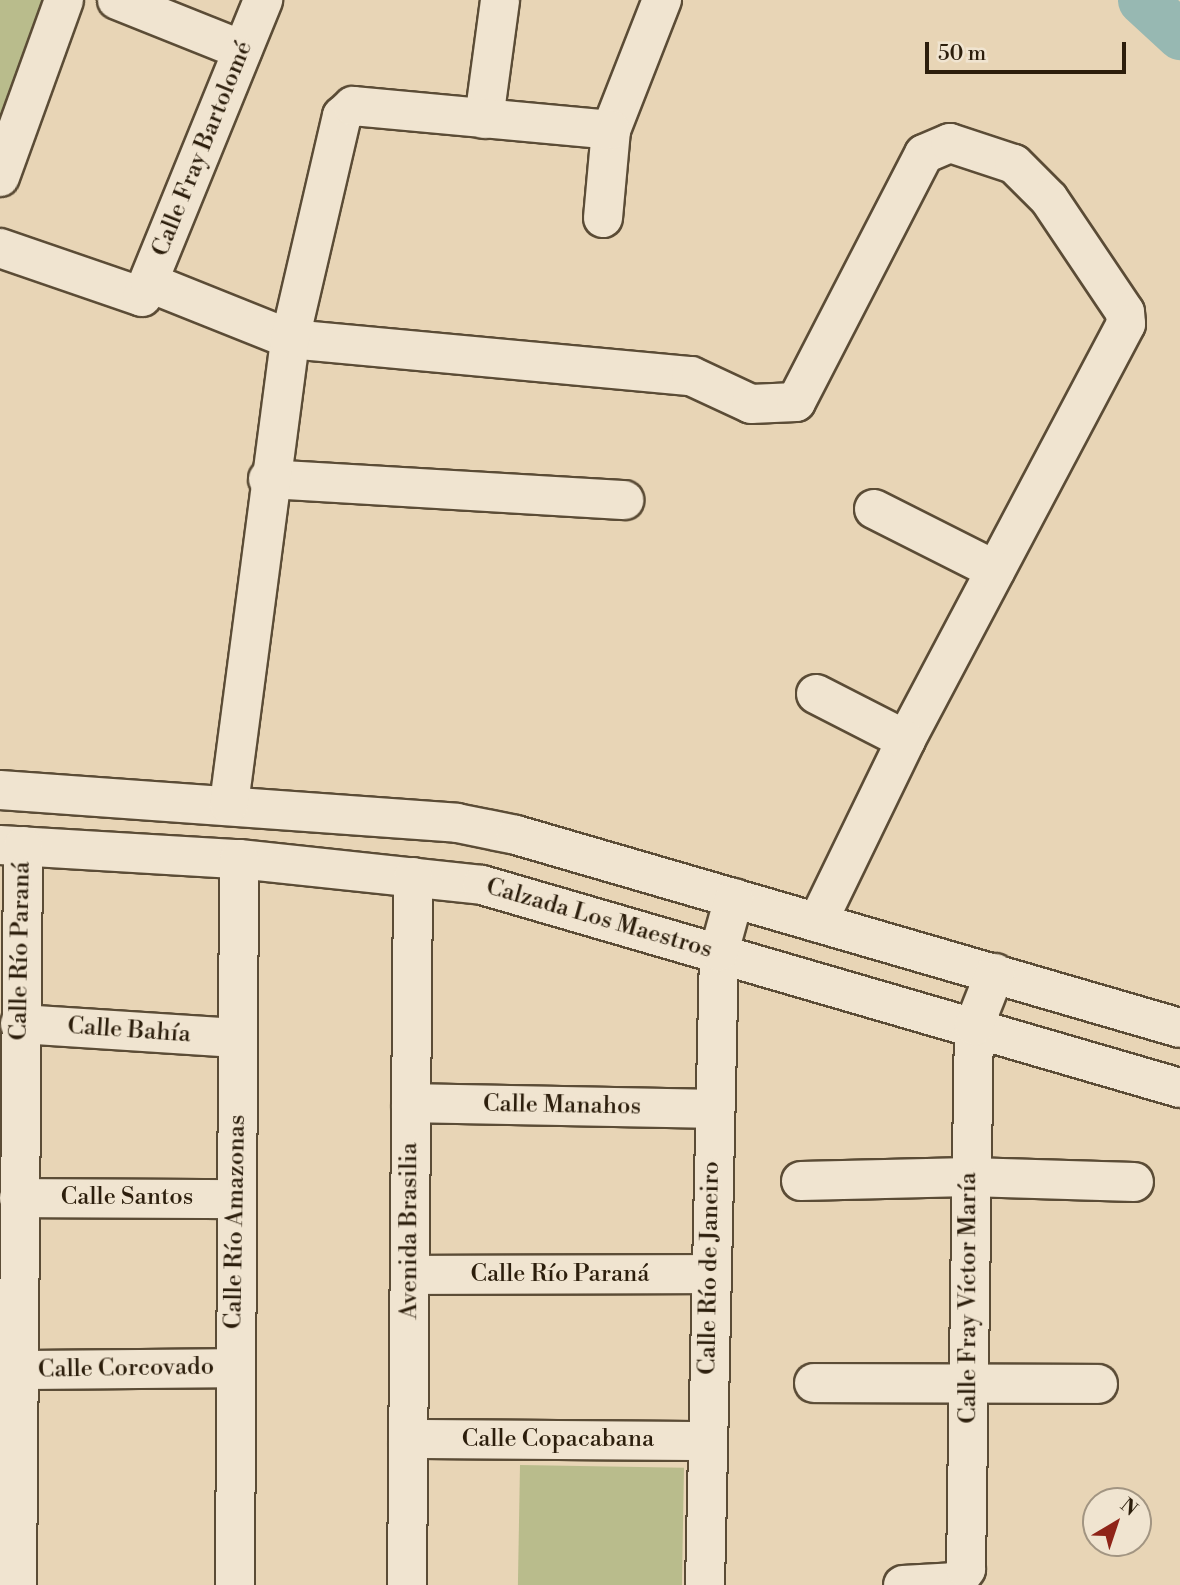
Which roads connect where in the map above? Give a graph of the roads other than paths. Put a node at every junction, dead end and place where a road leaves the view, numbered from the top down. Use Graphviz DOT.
graph roads {
  1 [pos="64,0"];
  2 [pos="117,0"];
  3 [pos="263,0"];
  4 [pos="500,0"];
  5 [pos="662,0"];
  6 [pos="242,50"];
  7 [pos="484,119"];
  8 [pos="611,130"];
  9 [pos="0,177"];
  10 [pos="603,218"];
  11 [pos="0,248"];
  12 [pos="146,290"];
  13 [pos="290,339"];
  14 [pos="268,480"];
  15 [pos="624,500"];
  16 [pos="874,509"];
  17 [pos="995,570"];
  18 [pos="816,694"];
  19 [pos="906,740"];
  20 [pos="0,790"];
  21 [pos="229,804"];
  22 [pos="11,845"];
  23 [pos="239,859"];
  24 [pos="413,877"];
  25 [pos="734,898"];
  26 [pos="817,923"];
  27 [pos="719,952"];
  28 [pos="995,973"];
  29 [pos="20,1024"];
  30 [pos="974,1026"];
  31 [pos="1180,1028"];
  32 [pos="237,1038"];
  33 [pos="1180,1088"];
  34 [pos="411,1103"];
  35 [pos="713,1109"];
  36 [pos="970,1177"];
  37 [pos="801,1181"];
  38 [pos="1134,1182"];
  39 [pos="19,1198"];
  40 [pos="236,1199"];
  41 [pos="410,1275"];
  42 [pos="710,1275"];
  43 [pos="234,1367"];
  44 [pos="17,1370"];
  45 [pos="814,1383"];
  46 [pos="1098,1384"];
  47 [pos="968,1385"];
  48 [pos="408,1439"];
  49 [pos="708,1441"];
  50 [pos="16,1573"];
  51 [pos="235,1585"];
  52 [pos="407,1585"];
  53 [pos="705,1585"];
  54 [pos="903,1585"];
  1 -- 9 [label="street"];
  2 -- 6 [label="street"];
  3 -- 6 [label="street, Calle Fray Bartolomé"];
  4 -- 7 [label="street"];
  5 -- 8 [label="street"];
  6 -- 12 [label="street, Calle Fray Bartolomé"];
  7 -- 8 [label="street"];
  7 -- 13 [label="street"];
  8 -- 10 [label="street"];
  11 -- 12 [label="street"];
  12 -- 13 [label="street"];
  13 -- 14 [label="street"];
  13 -- 17 [label="street"];
  14 -- 15 [label="street"];
  14 -- 21 [label="street"];
  16 -- 17 [label="street"];
  17 -- 19 [label="street"];
  18 -- 19 [label="street"];
  19 -- 26 [label="street"];
  20 -- 21 [label="street"];
  21 -- 25 [label="street"];
  22 -- 23 [label="street, Calzada Los Maestros"];
  22 -- 29 [label="street, Calle Río Paraná"];
  23 -- 24 [label="street, Calzada Los Maestros"];
  23 -- 32 [label="street, Calle Río Amazonas"];
  24 -- 27 [label="street, Calzada Los Maestros"];
  24 -- 34 [label="street, Avenida Brasilia"];
  25 -- 26 [label="street"];
  25 -- 27 [label="street, Calle Río de Janeiro"];
  26 -- 28 [label="street"];
  27 -- 30 [label="street, Calzada Los Maestros"];
  27 -- 35 [label="street, Calle Río de Janeiro"];
  28 -- 30 [label="street"];
  28 -- 31 [label="street"];
  29 -- 32 [label="street, Calle Bahía"];
  29 -- 39 [label="street, Calle Río Paraná"];
  30 -- 33 [label="street, Calzada Los Maestros"];
  30 -- 36 [label="street, Calle Fray Víctor María"];
  32 -- 40 [label="street, Calle Río Amazonas"];
  34 -- 35 [label="street, Calle Manahos"];
  34 -- 41 [label="street, Avenida Brasilia"];
  35 -- 42 [label="street, Calle Río de Janeiro"];
  36 -- 37 [label="street"];
  36 -- 38 [label="street"];
  36 -- 47 [label="street, Calle Fray Víctor María"];
  39 -- 40 [label="street, Calle Santos"];
  39 -- 44 [label="street, Calle Río Paraná"];
  40 -- 43 [label="street, Calle Río Amazonas"];
  41 -- 42 [label="street, Calle Río Paraná"];
  41 -- 48 [label="street, Avenida Brasilia"];
  42 -- 49 [label="street, Calle Río de Janeiro"];
  43 -- 44 [label="street, Calle Corcovado"];
  43 -- 51 [label="street, Calle Río Amazonas"];
  44 -- 50 [label="street, Calle Río Paraná"];
  45 -- 47 [label="street"];
  46 -- 47 [label="street"];
  47 -- 54 [label="street, Calle Fray Víctor María"];
  48 -- 49 [label="street, Calle Copacabana"];
  48 -- 52 [label="street, Avenida Brasilia"];
  49 -- 53 [label="street, Calle Río de Janeiro"];
}
